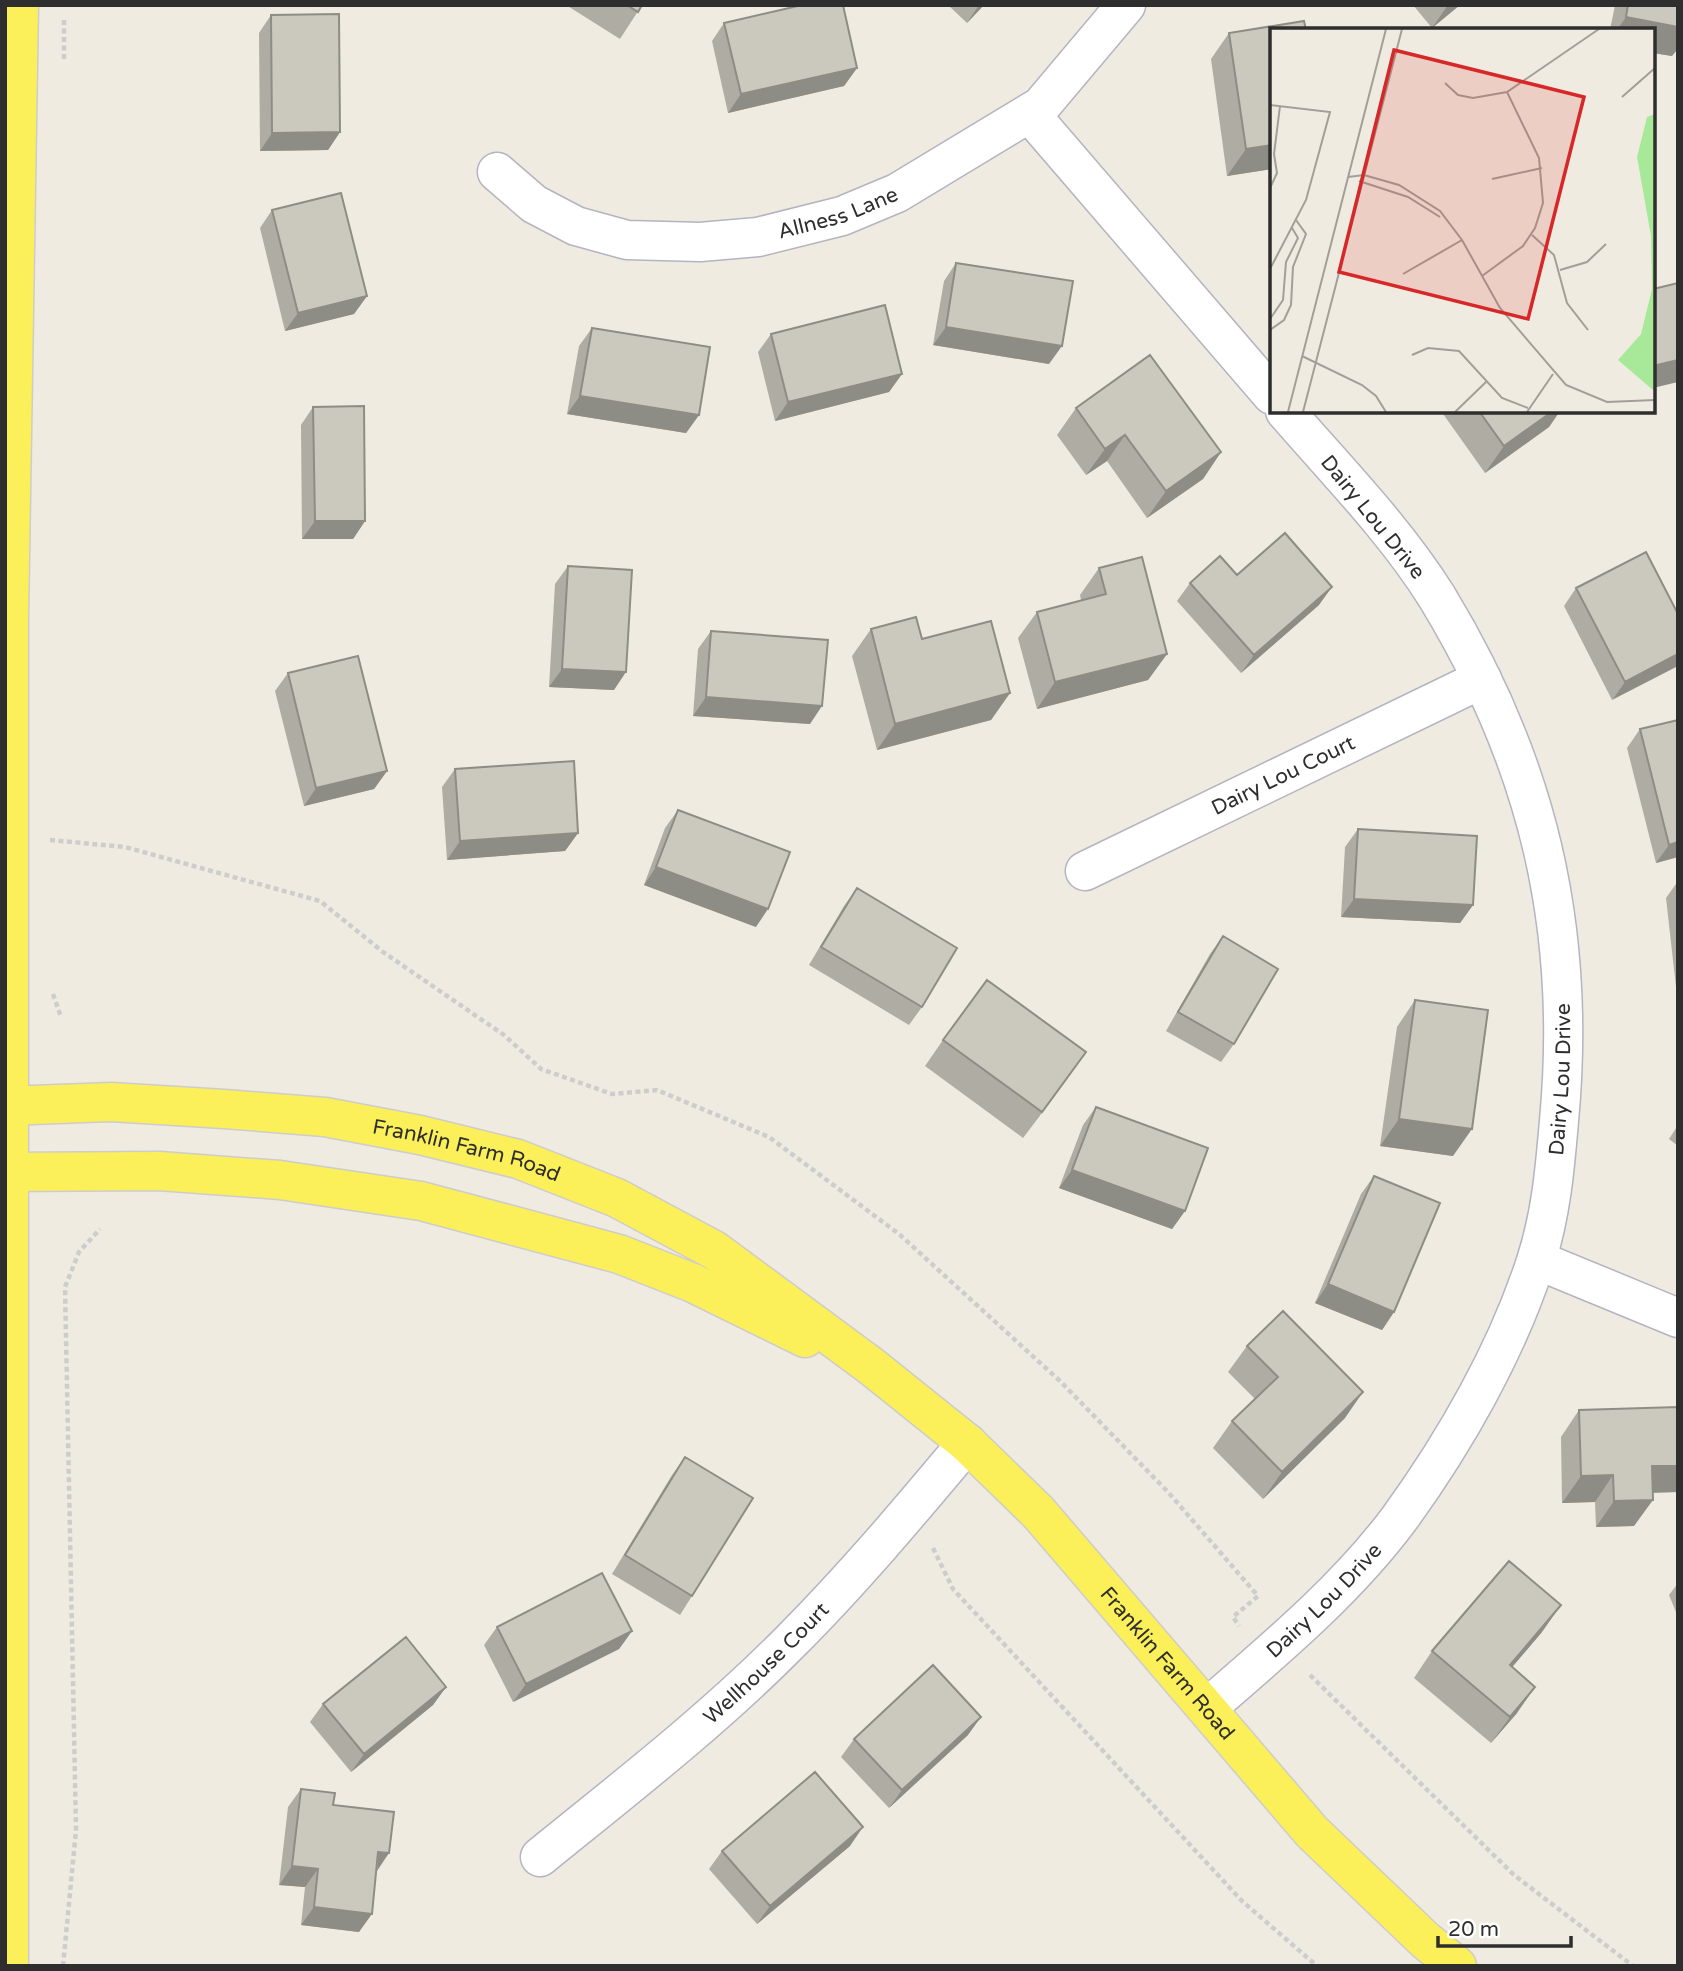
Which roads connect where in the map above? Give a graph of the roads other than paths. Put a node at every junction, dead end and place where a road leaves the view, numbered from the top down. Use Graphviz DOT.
graph roads {
  1 [pos="19,5"];
  2 [pos="1126,5"];
  3 [pos="1030,114"];
  4 [pos="497,172"];
  5 [pos="1270,394"];
  6 [pos="1287,413"];
  7 [pos="1482,679"];
  8 [pos="1085,871"];
  9 [pos="7,1105"];
  10 [pos="7,1172"];
  11 [pos="1537,1260"];
  12 [pos="1678,1318"];
  13 [pos="871,1366"];
  14 [pos="967,1443"];
  15 [pos="1207,1708"];
  16 [pos="540,1857"];
  17 [pos="9,1966"];
  18 [pos="1457,1966"];
  1 -- 9 [label="main road"];
  2 -- 3 [label="street, Allness Lane"];
  3 -- 4 [label="street, Allness Lane"];
  3 -- 5 [label="street"];
  6 -- 7 [label="street, Dairy Lou Drive"];
  7 -- 8 [label="street, Dairy Lou Court"];
  7 -- 11 [label="street, Dairy Lou Drive"];
  9 -- 10 [label="main road"];
  9 -- 13 [label="main road, Franklin Farm Road"];
  10 -- 13 [label="main road, Franklin Farm Road"];
  10 -- 17 [label="main road"];
  11 -- 12 [label="street"];
  11 -- 15 [label="street, Dairy Lou Drive"];
  13 -- 14 [label="main road, Franklin Farm Road"];
  14 -- 15 [label="main road, Franklin Farm Road"];
  14 -- 16 [label="street, Wellhouse Court"];
  15 -- 18 [label="main road, Franklin Farm Road"];
}
